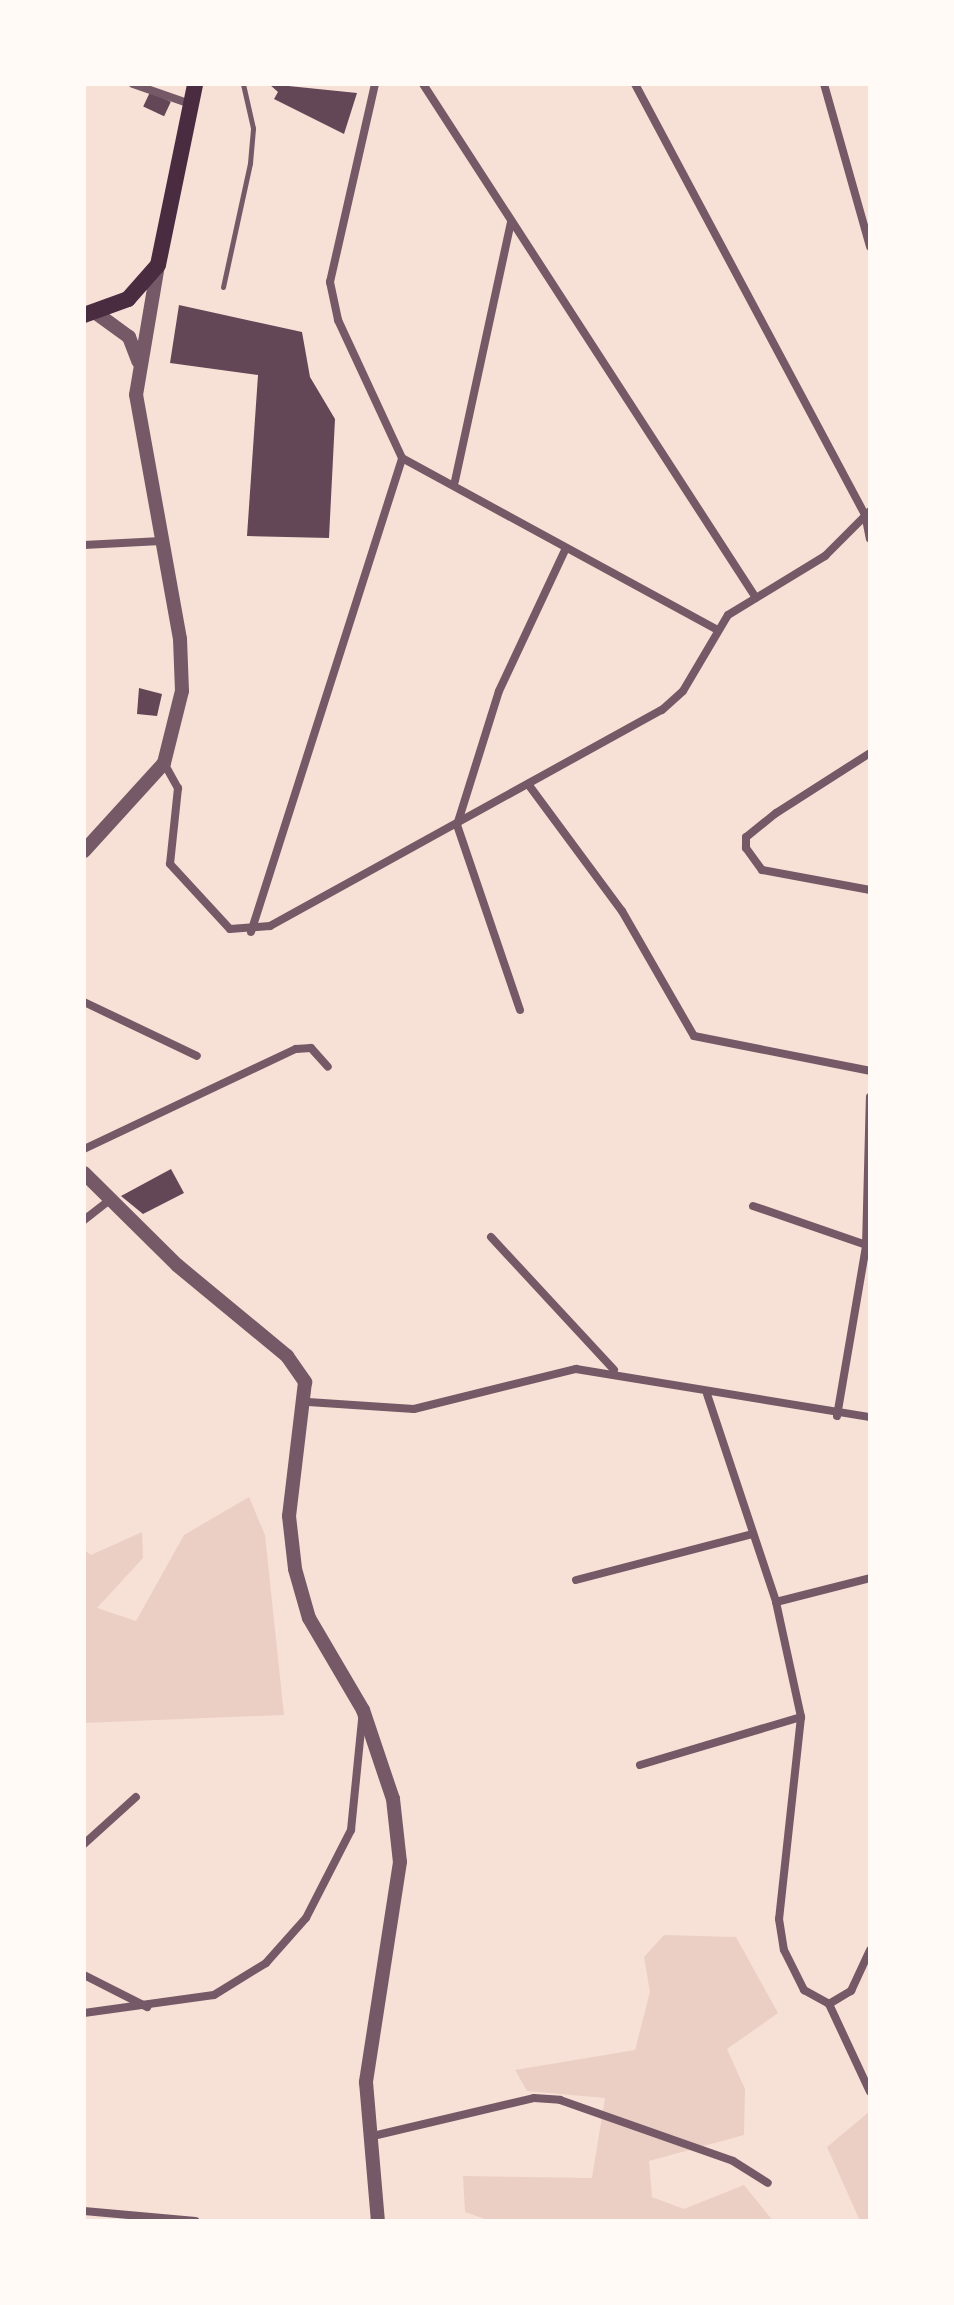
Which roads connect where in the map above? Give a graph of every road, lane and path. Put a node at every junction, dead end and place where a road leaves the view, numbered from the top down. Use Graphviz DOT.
graph roads {
  1 [pos="133,84"];
  2 [pos="195,84"];
  3 [pos="243,84"];
  4 [pos="375,84"];
  5 [pos="423,84"];
  6 [pos="635,84"];
  7 [pos="824,84"];
  8 [pos="190,104"];
  9 [pos="511,221"];
  10 [pos="870,247"];
  11 [pos="158,265"];
  12 [pos="223,287"];
  13 [pos="90,314"];
  14 [pos="139,369"];
  15 [pos="402,458"];
  16 [pos="455,481"];
  17 [pos="868,512"];
  18 [pos="870,539"];
  19 [pos="161,541"];
  20 [pos="84,545"];
  21 [pos="565,550"];
  22 [pos="756,598"];
  23 [pos="717,630"];
  24 [pos="870,753"];
  25 [pos="164,763"];
  26 [pos="528,784"];
  27 [pos="457,825"];
  28 [pos="84,851"];
  29 [pos="870,890"];
  30 [pos="251,932"];
  31 [pos="84,1002"];
  32 [pos="520,1010"];
  33 [pos="197,1056"];
  34 [pos="328,1067"];
  35 [pos="870,1071"];
  36 [pos="870,1097"];
  37 [pos="84,1149"];
  38 [pos="84,1173"];
  39 [pos="111,1198"];
  40 [pos="753,1206"];
  41 [pos="84,1220"];
  42 [pos="491,1237"];
  43 [pos="868,1246"];
  44 [pos="614,1371"];
  45 [pos="707,1394"];
  46 [pos="308,1402"];
  47 [pos="837,1416"];
  48 [pos="870,1417"];
  49 [pos="752,1534"];
  50 [pos="870,1578"];
  51 [pos="576,1580"];
  52 [pos="776,1602"];
  53 [pos="363,1710"];
  54 [pos="801,1717"];
  55 [pos="640,1765"];
  56 [pos="136,1797"];
  57 [pos="84,1844"];
  58 [pos="870,1950"];
  59 [pos="84,1975"];
  60 [pos="829,2004"];
  61 [pos="147,2007"];
  62 [pos="84,2013"];
  63 [pos="870,2092"];
  64 [pos="373,2136"];
  65 [pos="768,2183"];
  66 [pos="84,2211"];
  67 [pos="196,2221"];
  68 [pos="378,2221"];
  1 -- 8 [label="street"];
  2 -- 8 [label="main road"];
  3 -- 12 [label="lane"];
  4 -- 15 [label="street"];
  5 -- 9 [label="street"];
  6 -- 17 [label="street"];
  7 -- 10 [label="street"];
  8 -- 11 [label="main road"];
  9 -- 16 [label="street"];
  9 -- 22 [label="street"];
  11 -- 13 [label="main road"];
  11 -- 14 [label="street"];
  13 -- 14 [label="street"];
  14 -- 19 [label="street"];
  15 -- 16 [label="street"];
  15 -- 30 [label="street"];
  16 -- 21 [label="street"];
  17 -- 18 [label="street"];
  17 -- 22 [label="street"];
  19 -- 20 [label="street"];
  19 -- 25 [label="street"];
  21 -- 23 [label="street"];
  21 -- 27 [label="street"];
  22 -- 23 [label="street"];
  23 -- 26 [label="street"];
  24 -- 29 [label="street"];
  25 -- 28 [label="street"];
  25 -- 30 [label="street"];
  26 -- 27 [label="street"];
  26 -- 35 [label="street"];
  27 -- 30 [label="street"];
  27 -- 32 [label="street"];
  31 -- 33 [label="street"];
  34 -- 37 [label="street"];
  36 -- 43 [label="street"];
  38 -- 39 [label="street"];
  39 -- 41 [label="street"];
  39 -- 46 [label="street"];
  40 -- 43 [label="street"];
  42 -- 44 [label="street"];
  43 -- 47 [label="street"];
  44 -- 45 [label="street"];
  44 -- 46 [label="street"];
  45 -- 47 [label="street"];
  45 -- 49 [label="street"];
  46 -- 53 [label="street"];
  47 -- 48 [label="street"];
  49 -- 51 [label="street"];
  49 -- 52 [label="street"];
  50 -- 52 [label="street"];
  52 -- 54 [label="street"];
  53 -- 61 [label="street"];
  53 -- 64 [label="street"];
  54 -- 55 [label="street"];
  54 -- 60 [label="street"];
  56 -- 57 [label="street"];
  58 -- 60 [label="street"];
  59 -- 61 [label="street"];
  60 -- 63 [label="street"];
  61 -- 62 [label="street"];
  64 -- 65 [label="street"];
  64 -- 68 [label="street"];
  66 -- 67 [label="street"];
}
